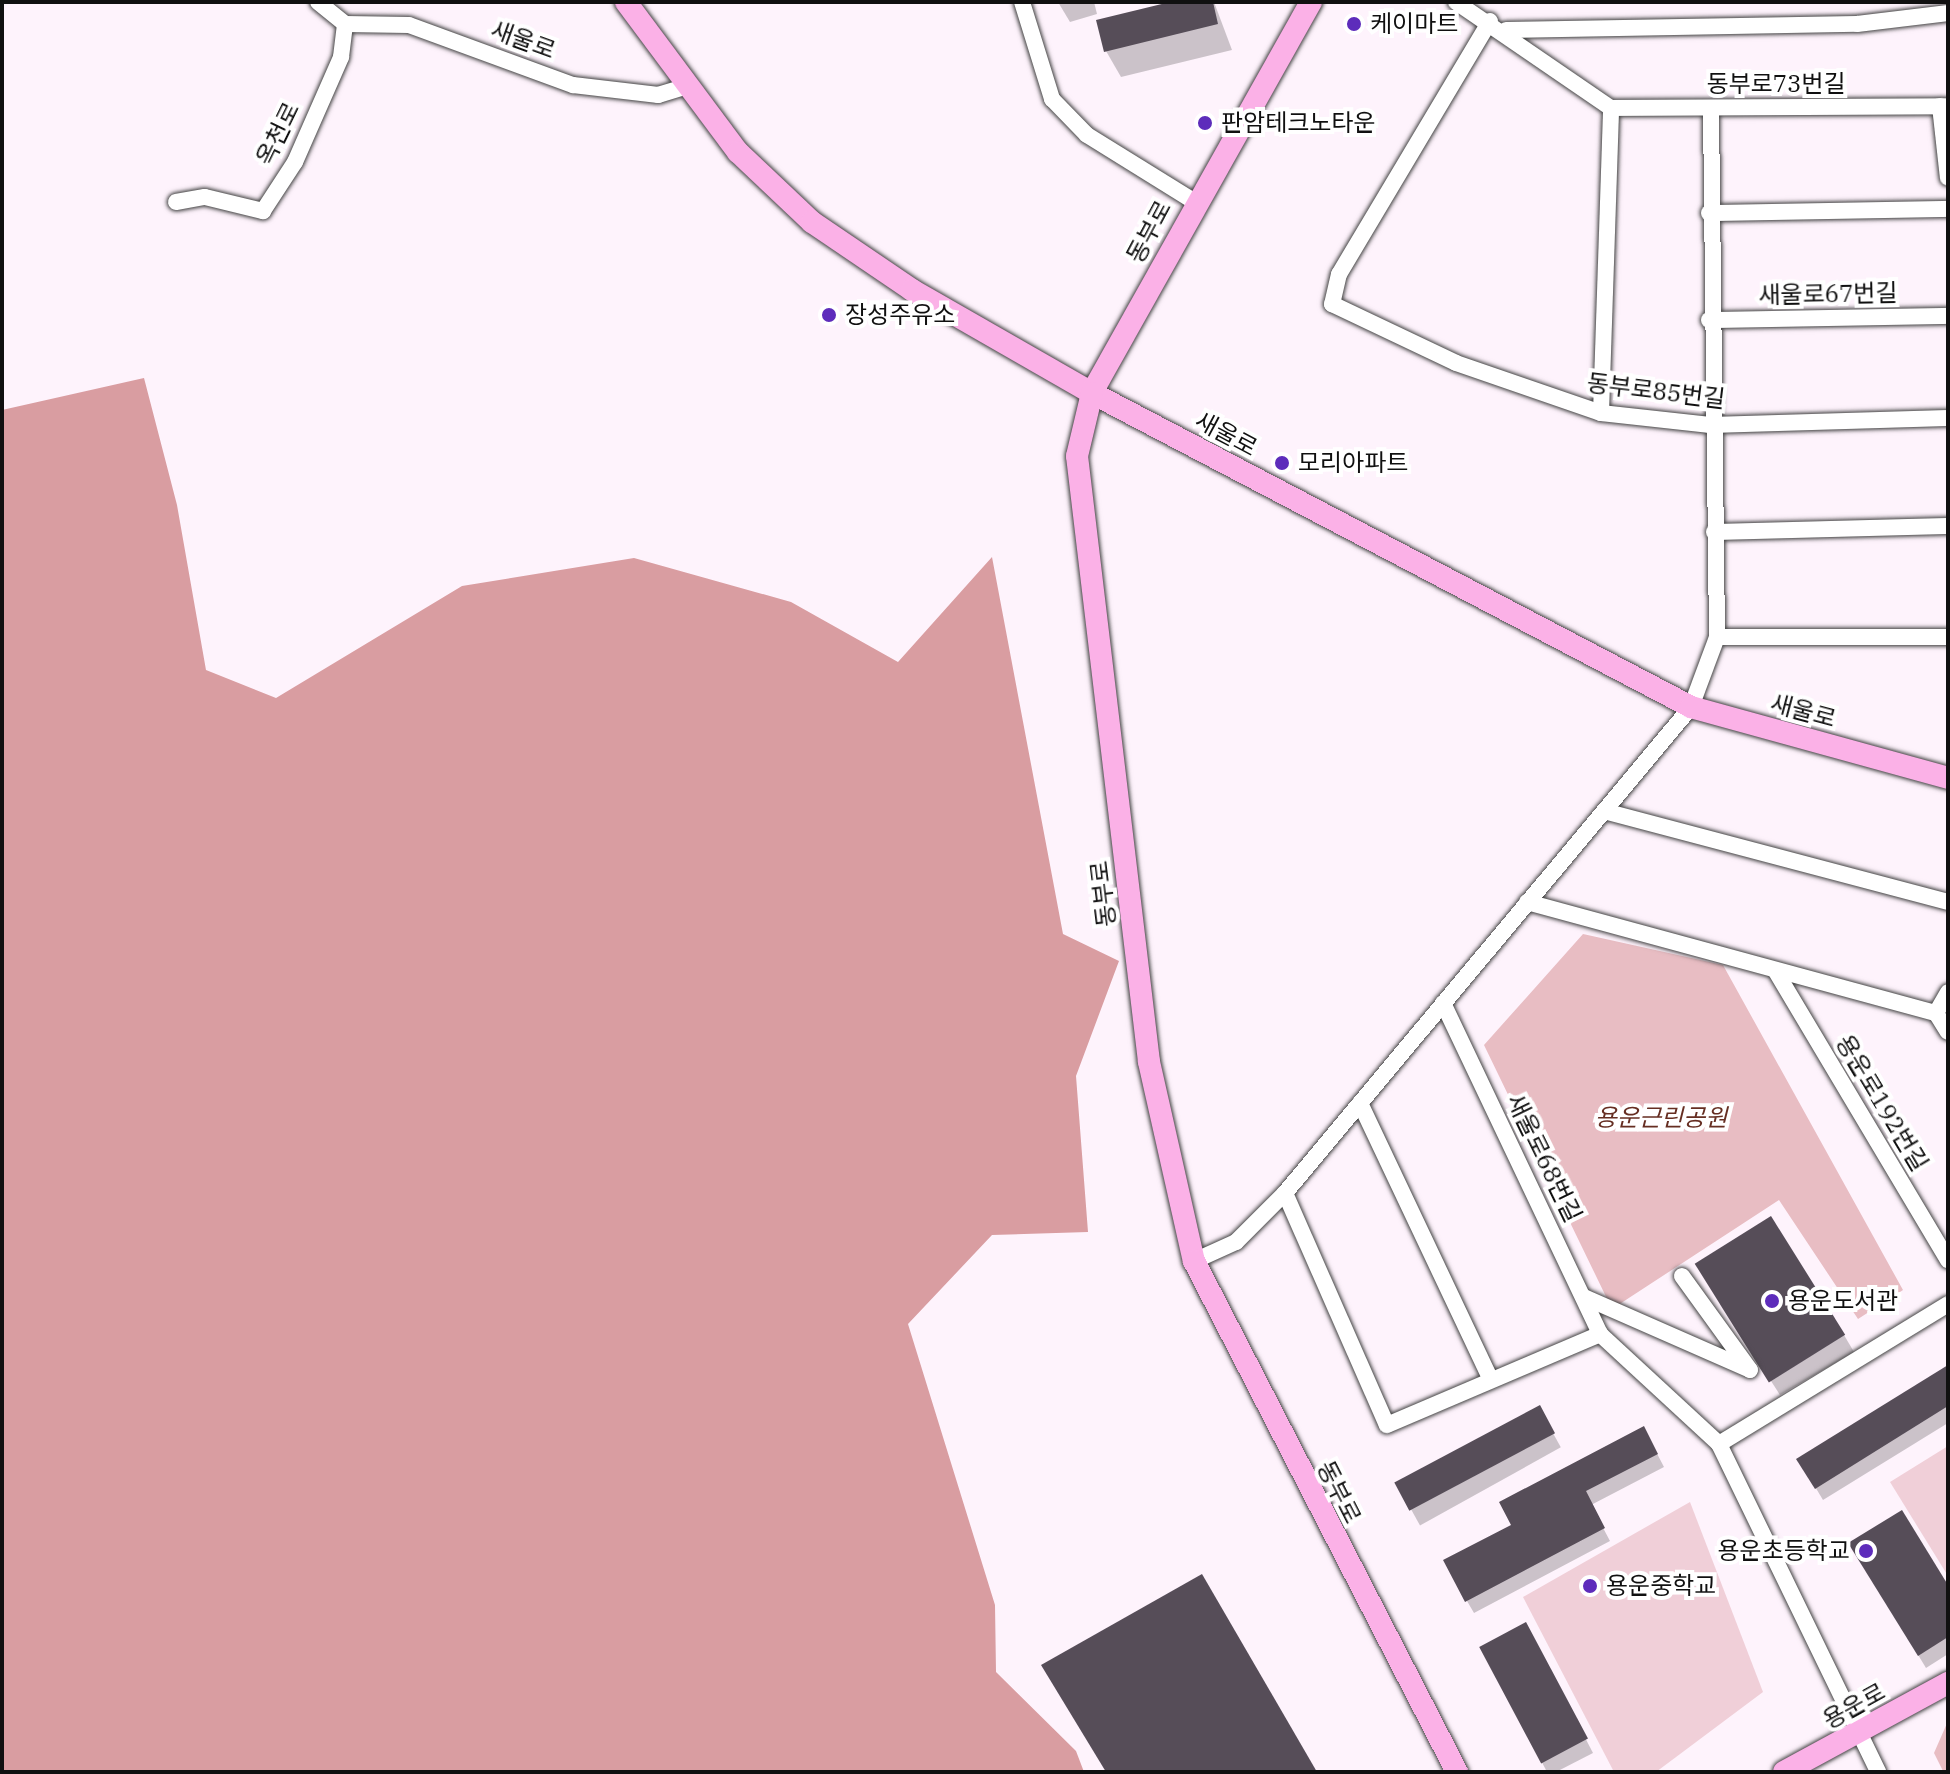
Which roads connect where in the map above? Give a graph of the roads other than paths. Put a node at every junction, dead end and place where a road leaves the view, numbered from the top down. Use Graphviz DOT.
graph roads {
  1 [pos="318,2"];
  2 [pos="626,2"];
  3 [pos="1022,2"];
  4 [pos="1311,2"];
  5 [pos="1456,2"];
  6 [pos="1948,13"];
  7 [pos="1490,21"];
  8 [pos="345,24"];
  9 [pos="1506,30"];
  10 [pos="685,87"];
  11 [pos="1944,106"];
  12 [pos="1611,108"];
  13 [pos="1711,108"];
  14 [pos="1948,178"];
  15 [pos="176,202"];
  16 [pos="1195,202"];
  17 [pos="1948,209"];
  18 [pos="1709,213"];
  19 [pos="1948,316"];
  20 [pos="1709,320"];
  21 [pos="1092,393"];
  22 [pos="1601,413"];
  23 [pos="1948,418"];
  24 [pos="1710,425"];
  25 [pos="1948,526"];
  26 [pos="1714,532"];
  27 [pos="1717,637"];
  28 [pos="1948,637"];
  29 [pos="1691,707"];
  30 [pos="1945,771"];
  31 [pos="1604,811"];
  32 [pos="1527,902"];
  33 [pos="1948,902"];
  34 [pos="1775,970"];
  35 [pos="1948,992"];
  36 [pos="1443,1003"];
  37 [pos="1936,1013"];
  38 [pos="1948,1032"];
  39 [pos="1360,1103"];
  40 [pos="1285,1193"];
  41 [pos="1948,1260"];
  42 [pos="1194,1261"];
  43 [pos="1682,1276"];
  44 [pos="1584,1297"];
  45 [pos="1948,1304"];
  46 [pos="1600,1334"];
  47 [pos="1491,1380"];
  48 [pos="1719,1444"];
  49 [pos="1948,1683"];
  50 [pos="1857,1734"];
  51 [pos="1457,1772"];
  52 [pos="1784,1772"];
  53 [pos="1878,1772"];
  1 -- 8 [label="street"];
  2 -- 10 [label="main road, 새울로"];
  3 -- 16 [label="street"];
  4 -- 16 [label="main road, 동부로"];
  5 -- 7 [label="street"];
  6 -- 9 [label="street"];
  7 -- 9 [label="street"];
  7 -- 22 [label="street, 동부로85번길"];
  8 -- 10 [label="street, 새울로"];
  8 -- 15 [label="street, 옥천로"];
  9 -- 12 [label="street"];
  10 -- 21 [label="main road, 새울로"];
  11 -- 13 [label="street, 동부로73번길"];
  11 -- 14 [label="street, 동부로73번길"];
  12 -- 13 [label="street, 동부로73번길"];
  12 -- 22 [label="street"];
  13 -- 18 [label="street"];
  16 -- 21 [label="main road, 동부로"];
  17 -- 18 [label="street"];
  18 -- 20 [label="street"];
  19 -- 20 [label="street, 새울로67번길"];
  20 -- 24 [label="street"];
  21 -- 29 [label="main road, 새울로"];
  21 -- 42 [label="main road, 동부로"];
  22 -- 24 [label="street, 동부로85번길"];
  23 -- 24 [label="street, 동부로85번길"];
  24 -- 26 [label="street"];
  25 -- 26 [label="street"];
  26 -- 27 [label="street"];
  27 -- 28 [label="street"];
  27 -- 29 [label="street"];
  29 -- 30 [label="main road, 새울로"];
  29 -- 31 [label="street"];
  31 -- 32 [label="street"];
  31 -- 33 [label="street"];
  32 -- 34 [label="street"];
  32 -- 36 [label="street"];
  34 -- 37 [label="street"];
  34 -- 41 [label="street, 용운로192번길"];
  35 -- 37 [label="street"];
  36 -- 39 [label="street"];
  36 -- 44 [label="street, 새울로68번길"];
  37 -- 38 [label="street"];
  39 -- 40 [label="street"];
  39 -- 47 [label="street"];
  40 -- 42 [label="street"];
  40 -- 47 [label="street"];
  42 -- 51 [label="main road, 동부로"];
  43 -- 44 [label="street"];
  44 -- 46 [label="street, 새울로68번길"];
  45 -- 48 [label="street"];
  46 -- 47 [label="street"];
  46 -- 48 [label="street, 새울로68번길"];
  48 -- 50 [label="street, 새울로68번길"];
  49 -- 50 [label="main road, 용운로"];
  50 -- 52 [label="main road, 용운로"];
  50 -- 53 [label="street, 새울로68번길"];
}
